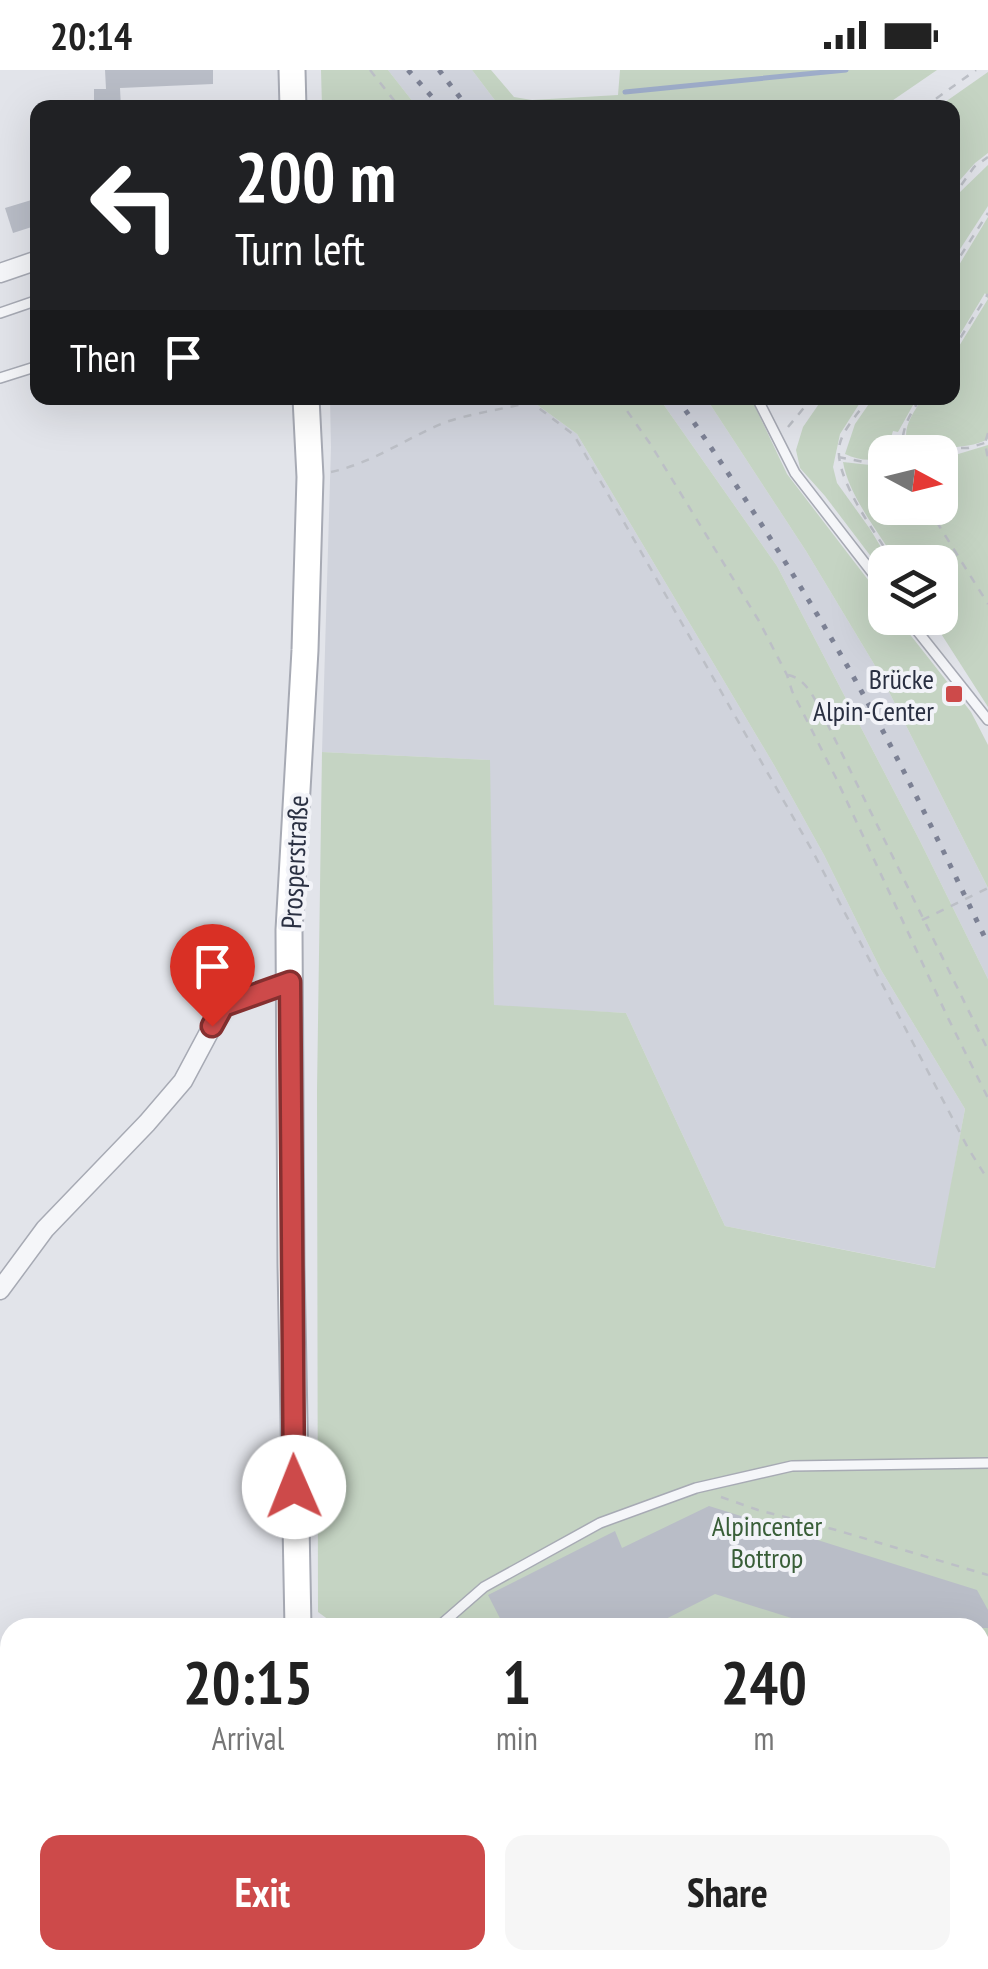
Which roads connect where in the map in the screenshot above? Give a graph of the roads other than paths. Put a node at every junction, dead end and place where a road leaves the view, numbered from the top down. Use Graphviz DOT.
graph roads {
  1 [pos="292,70"];
  2 [pos="293,100"];
  3 [pos="30,263"];
  4 [pos="0,272"];
  5 [pos="30,303"];
  6 [pos="0,313"];
  7 [pos="30,369"];
  8 [pos="0,378"];
  9 [pos="306,405"];
  10 [pos="760,405"];
  11 [pos="868,567"];
  12 [pos="921,635"];
  13 [pos="988,720"];
  14 [pos="290,982"];
  15 [pos="0,1290"];
  16 [pos="988,1463"];
  17 [pos="298,1618"];
  18 [pos="449,1618"];
  1 -- 2 [label="main road"];
  3 -- 4 [label="street"];
  5 -- 6 [label="lane"];
  7 -- 8 [label="lane"];
  9 -- 14 [label="main road, Prosperstraße"];
  10 -- 11 [label="lane"];
  12 -- 13 [label="lane"];
  14 -- 15 [label="street"];
  14 -- 17 [label="main road, Prosperstraße"];
  16 -- 18 [label="lane"];
}
